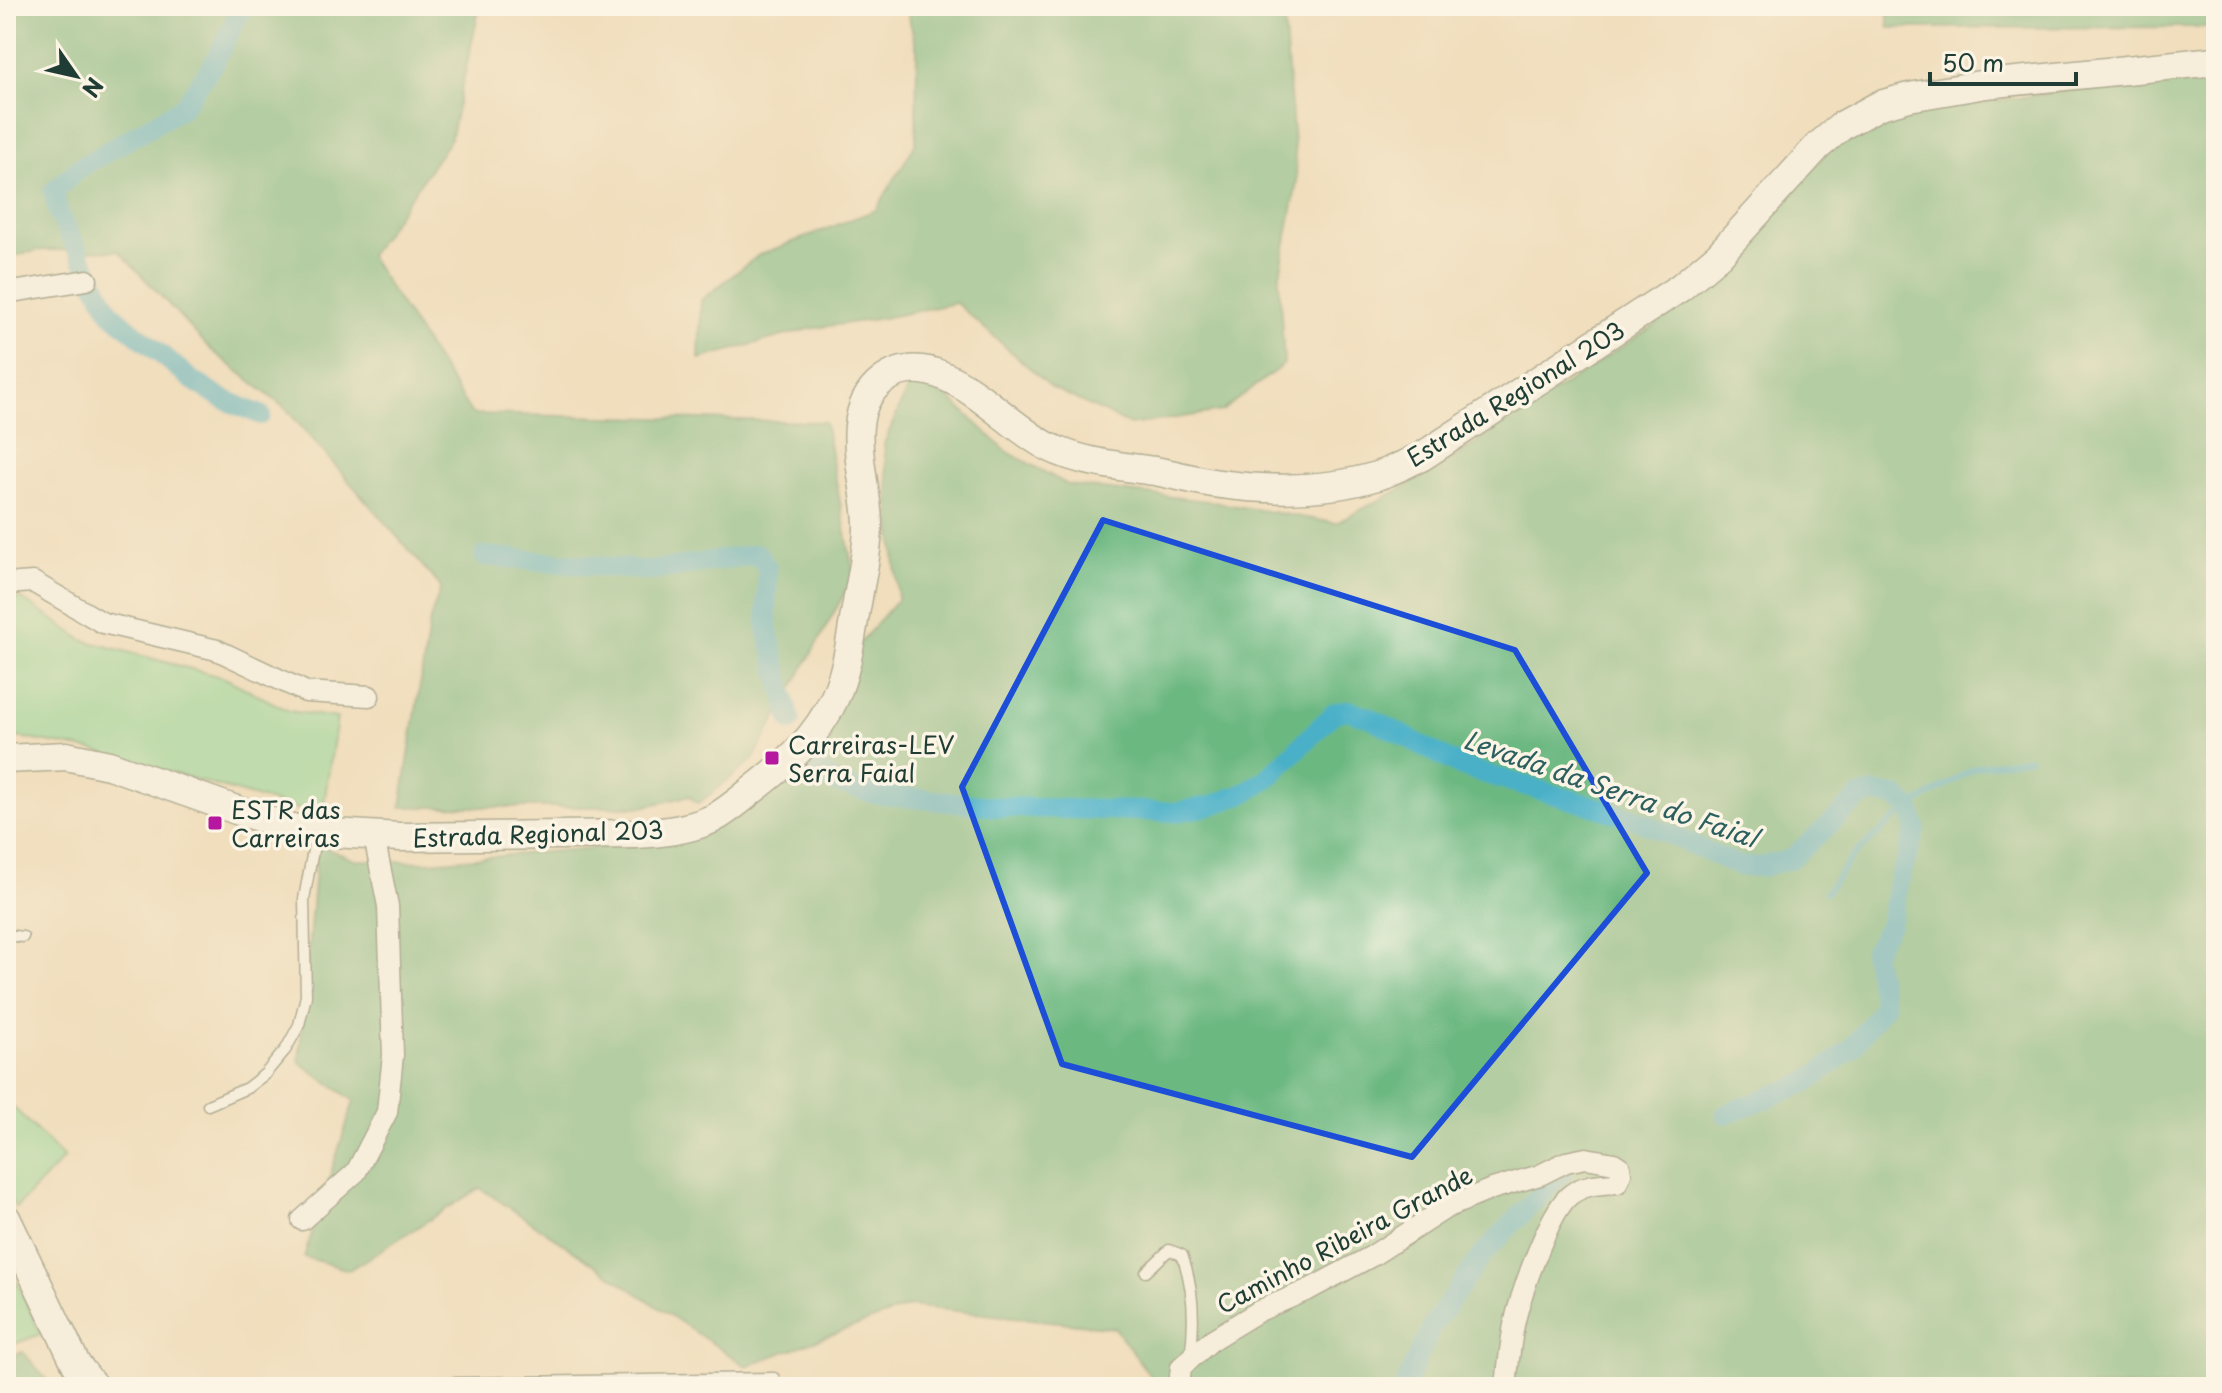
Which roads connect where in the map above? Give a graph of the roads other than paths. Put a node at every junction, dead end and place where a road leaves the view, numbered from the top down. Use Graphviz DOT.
graph roads {
  1 [pos="19,6"];
  2 [pos="6,11"];
  3 [pos="2216,61"];
  4 [pos="87,280"];
  5 [pos="6,293"];
  6 [pos="6,584"];
  7 [pos="369,696"];
  8 [pos="6,759"];
  9 [pos="317,832"];
  10 [pos="374,837"];
  11 [pos="6,935"];
  12 [pos="23,937"];
  13 [pos="208,1105"];
  14 [pos="6,1218"];
  15 [pos="302,1220"];
  16 [pos="1146,1272"];
  17 [pos="1189,1360"];
  18 [pos="774,1378"];
  19 [pos="94,1387"];
  20 [pos="442,1387"];
  21 [pos="1179,1387"];
  22 [pos="1506,1387"];
  1 -- 2 [label="lane"];
  3 -- 10 [label="main road, Estrada Regional 203"];
  4 -- 5 [label="street"];
  6 -- 7 [label="street"];
  8 -- 9 [label="main road, Estrada Regional 203"];
  9 -- 10 [label="main road, Estrada Regional 203"];
  9 -- 13 [label="lane"];
  10 -- 15 [label="street"];
  11 -- 12 [label="lane"];
  14 -- 19 [label="main road"];
  16 -- 17 [label="lane"];
  17 -- 21 [label="street"];
  17 -- 22 [label="street, Caminho Ribeira Grande"];
  18 -- 20 [label="lane"];
}
